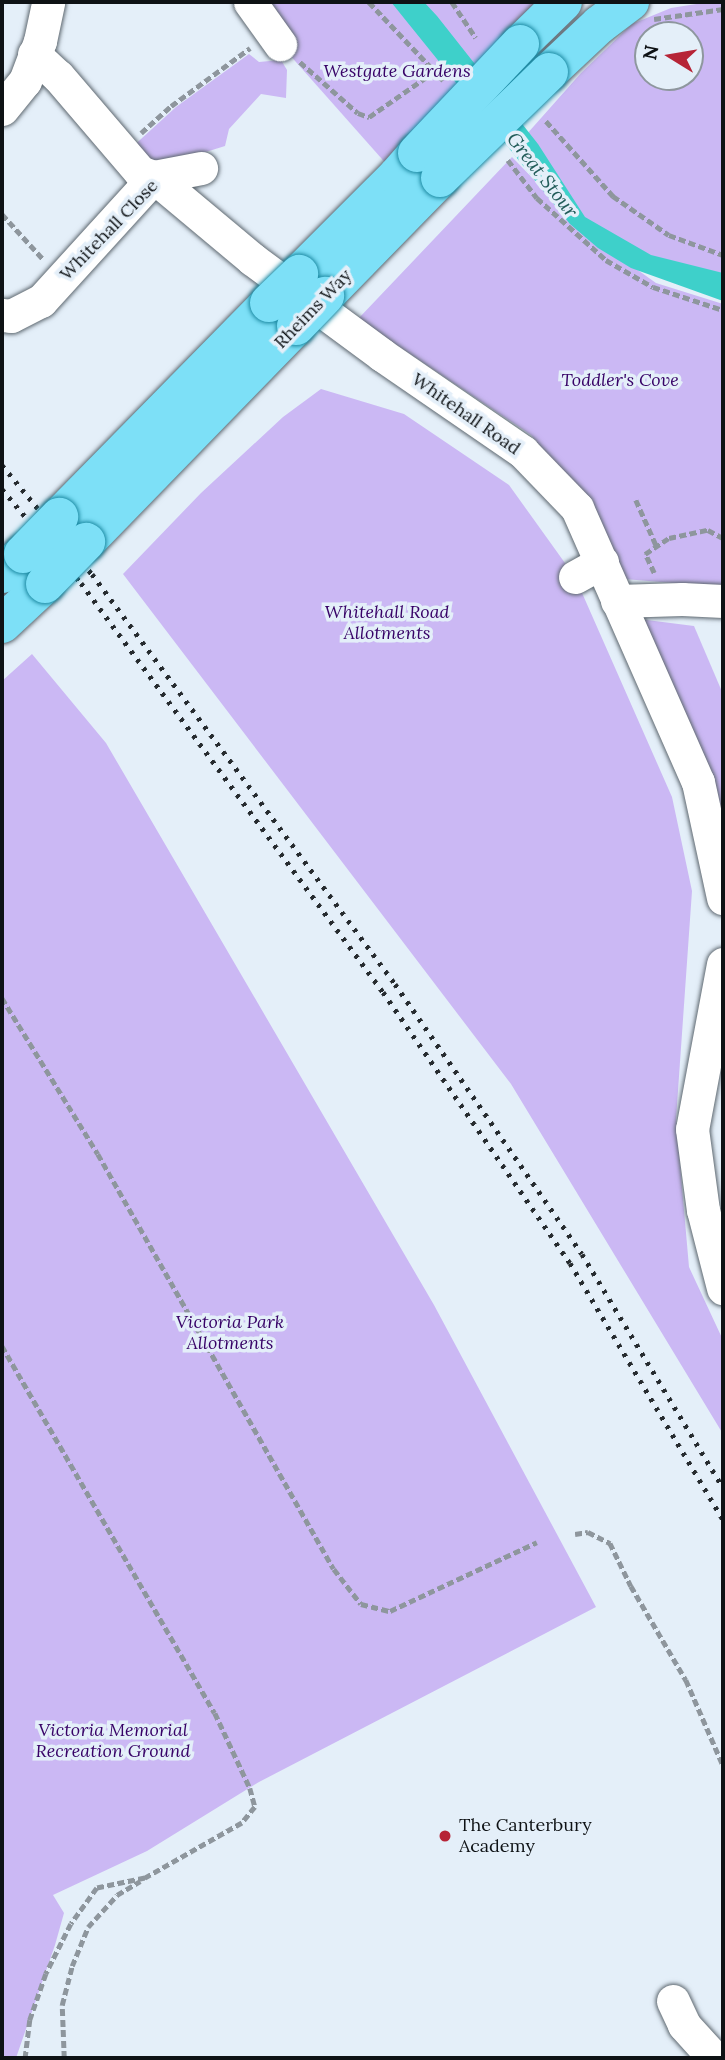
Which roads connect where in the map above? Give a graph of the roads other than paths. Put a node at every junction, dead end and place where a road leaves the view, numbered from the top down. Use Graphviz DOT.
graph roads {
  1 [pos="48,2"];
  2 [pos="250,2"];
  3 [pos="562,2"];
  4 [pos="630,2"];
  5 [pos="266,46"];
  6 [pos="34,54"];
  7 [pos="2,109"];
  8 [pos="428,166"];
  9 [pos="201,168"];
  10 [pos="154,177"];
  11 [pos="14,313"];
  12 [pos="283,315"];
  13 [pos="23,570"];
  14 [pos="617,601"];
  15 [pos="723,601"];
  16 [pos="2,624"];
  17 [pos="723,898"];
  18 [pos="723,964"];
  19 [pos="723,1288"];
  20 [pos="673,2001"];
  21 [pos="714,2058"];
  1 -- 6 [label="street"];
  2 -- 5 [label="street"];
  3 -- 8 [label="main road, Rheims Way, bridge"];
  4 -- 8 [label="main road, Rheims Way, bridge"];
  6 -- 7 [label="street"];
  6 -- 10 [label="street, Whitehall Road"];
  8 -- 12 [label="main road, Rheims Way, bridge"];
  9 -- 10 [label="street, Whitehall Close"];
  10 -- 11 [label="street, Whitehall Close"];
  10 -- 14 [label="street, Whitehall Road"];
  12 -- 13 [label="main road, Rheims Way, bridge"];
  12 -- 13 [label="main road, Rheims Way, bridge"];
  13 -- 16 [label="main road, Rheims Way"];
  14 -- 15 [label="street"];
  14 -- 17 [label="street, Whitehall Road"];
  18 -- 19 [label="street"];
  20 -- 21 [label="street"];
}
